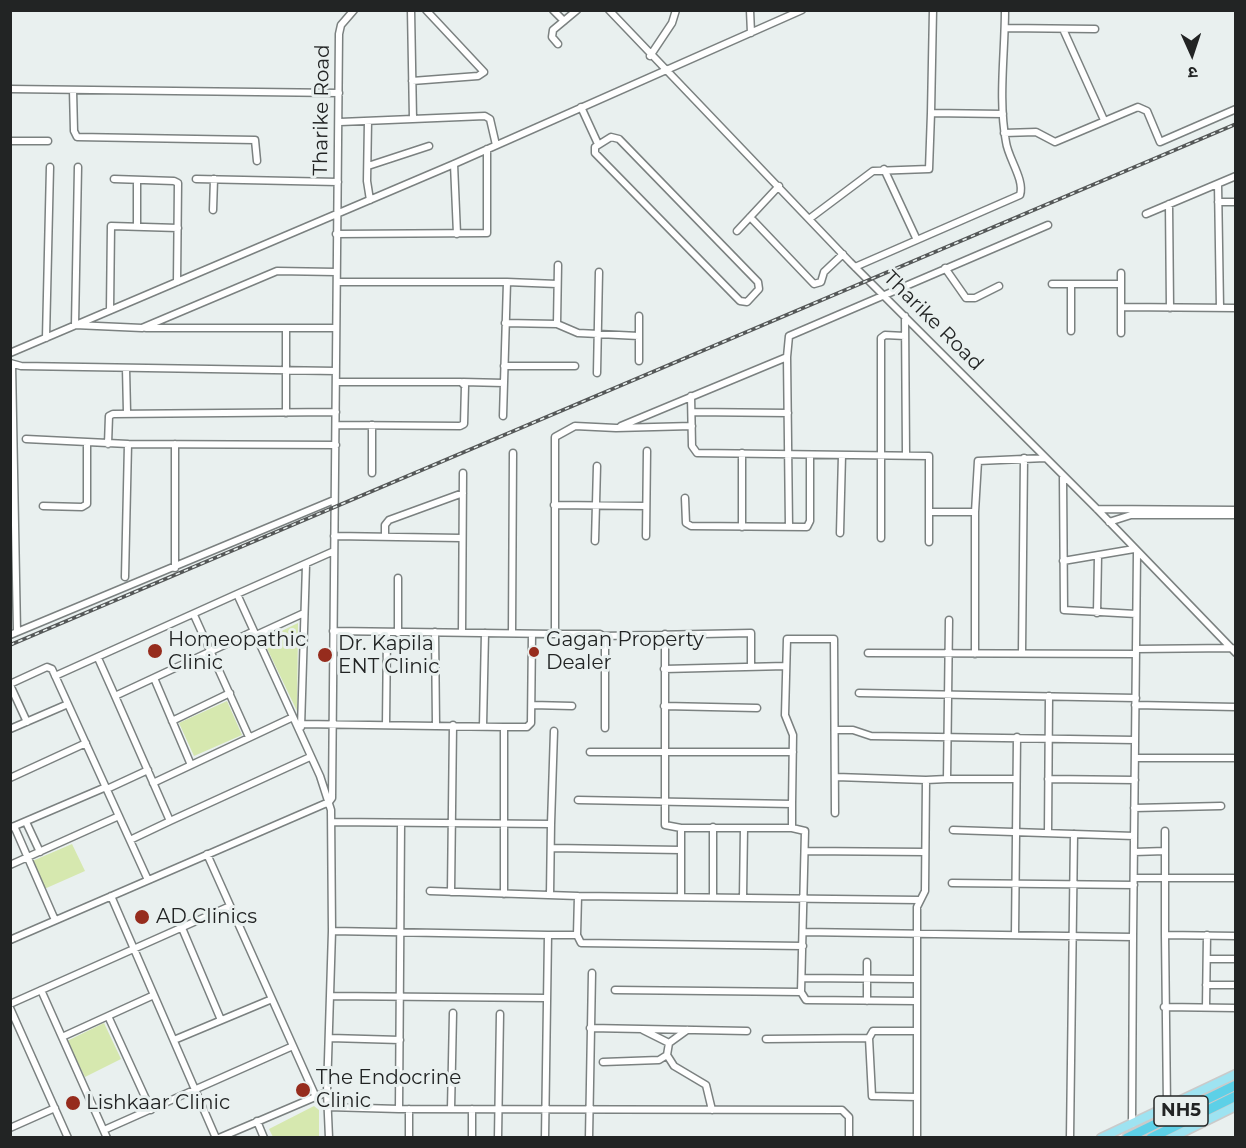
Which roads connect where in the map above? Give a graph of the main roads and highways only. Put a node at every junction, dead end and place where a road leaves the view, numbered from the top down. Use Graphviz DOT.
graph roads {
  1 [pos="1236,1074"];
  2 [pos="1236,1085"];
  3 [pos="1236,1096"];
  4 [pos="1236,1106"];
  5 [pos="1101,1137"];
  6 [pos="1126,1137"];
  7 [pos="1151,1137"];
  8 [pos="1171,1137"];
  1 -- 5 [label="main road"];
  2 -- 6 [label="highway, NH5"];
  3 -- 7 [label="highway, NH5"];
  4 -- 8 [label="main road"];
}
